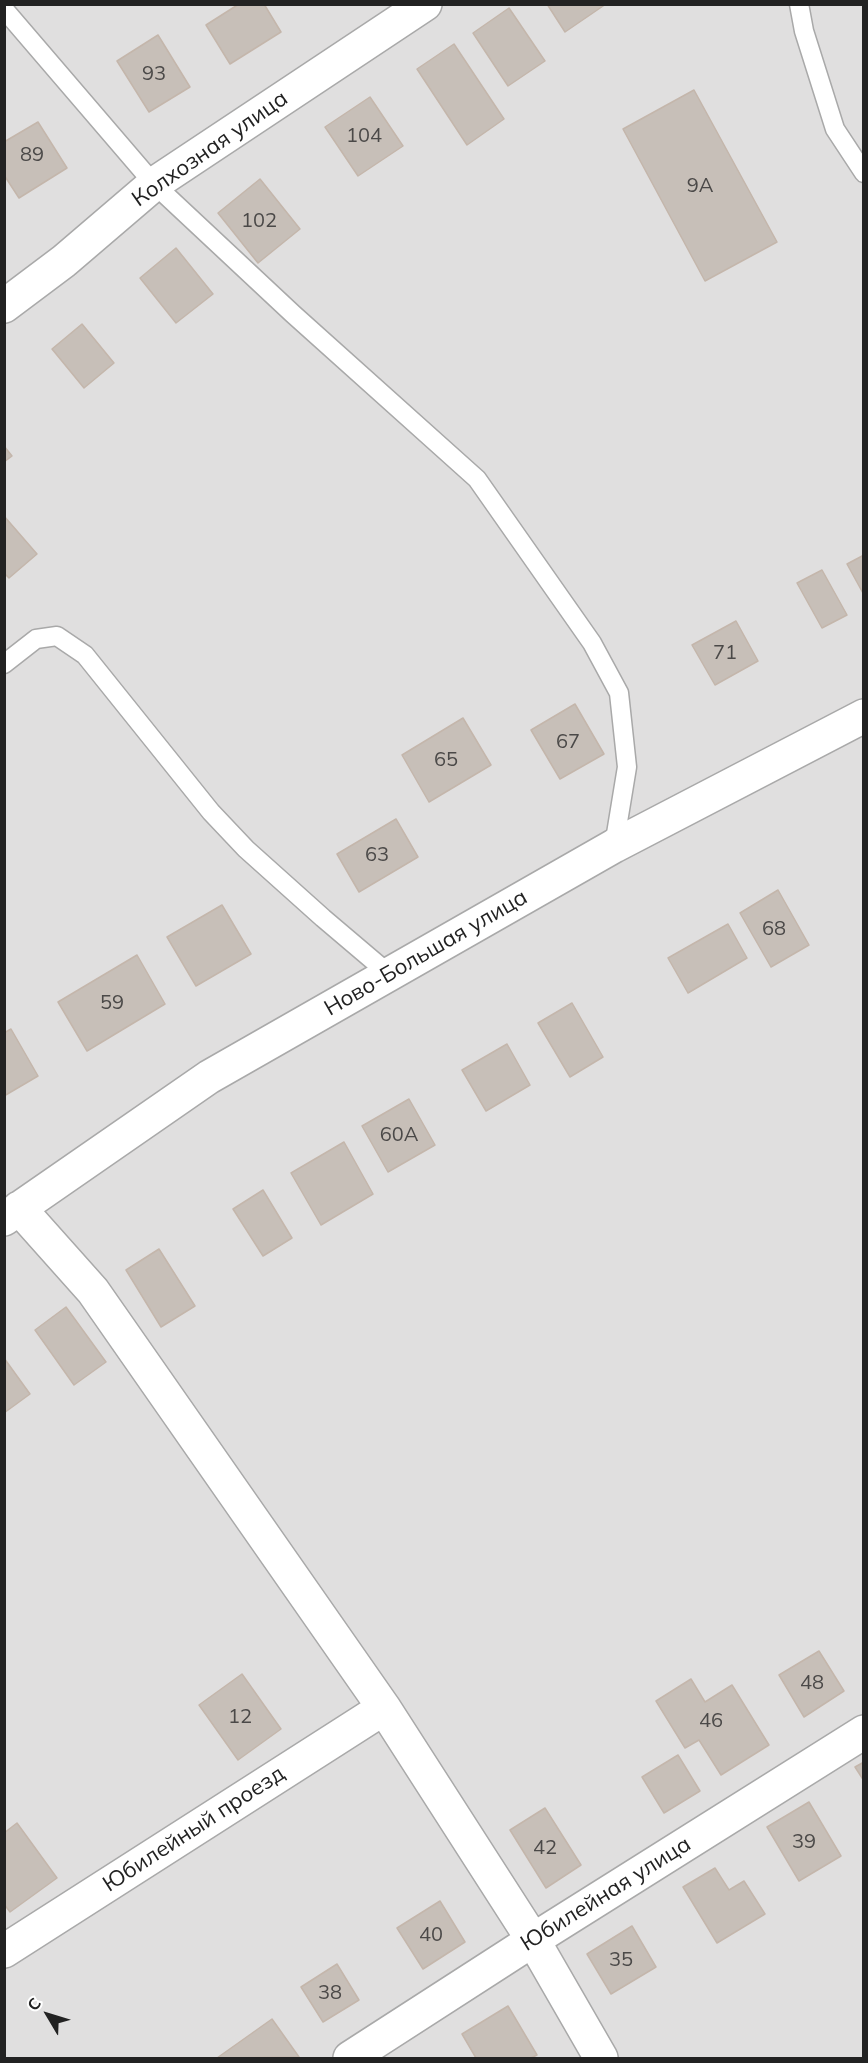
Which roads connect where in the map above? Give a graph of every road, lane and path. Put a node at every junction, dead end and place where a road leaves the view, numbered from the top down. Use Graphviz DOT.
graph roads {
  1 [pos="424,4"];
  2 [pos="799,4"];
  3 [pos="4,9"];
  4 [pos="864,173"];
  5 [pos="154,184"];
  6 [pos="4,306"];
  7 [pos="4,664"];
  8 [pos="864,716"];
  9 [pos="614,846"];
  10 [pos="389,974"];
  11 [pos="12,1213"];
  12 [pos="384,1708"];
  13 [pos="864,1732"];
  14 [pos="533,1940"];
  15 [pos="4,1951"];
  16 [pos="350,2058"];
  17 [pos="601,2058"];
  1 -- 5 [label="street, Колхозная улица"];
  2 -- 4 [label="lane"];
  3 -- 5 [label="lane"];
  5 -- 6 [label="street, Колхозная улица"];
  5 -- 9 [label="lane"];
  7 -- 10 [label="lane"];
  8 -- 9 [label="street, Ново-Большая улица"];
  9 -- 10 [label="street, Ново-Большая улица"];
  10 -- 11 [label="street, Ново-Большая улица"];
  11 -- 12 [label="street"];
  12 -- 14 [label="street"];
  12 -- 15 [label="street, Юбилейный проезд"];
  13 -- 14 [label="street, Юбилейная улица"];
  14 -- 16 [label="street, Юбилейная улица"];
  14 -- 17 [label="street"];
}
